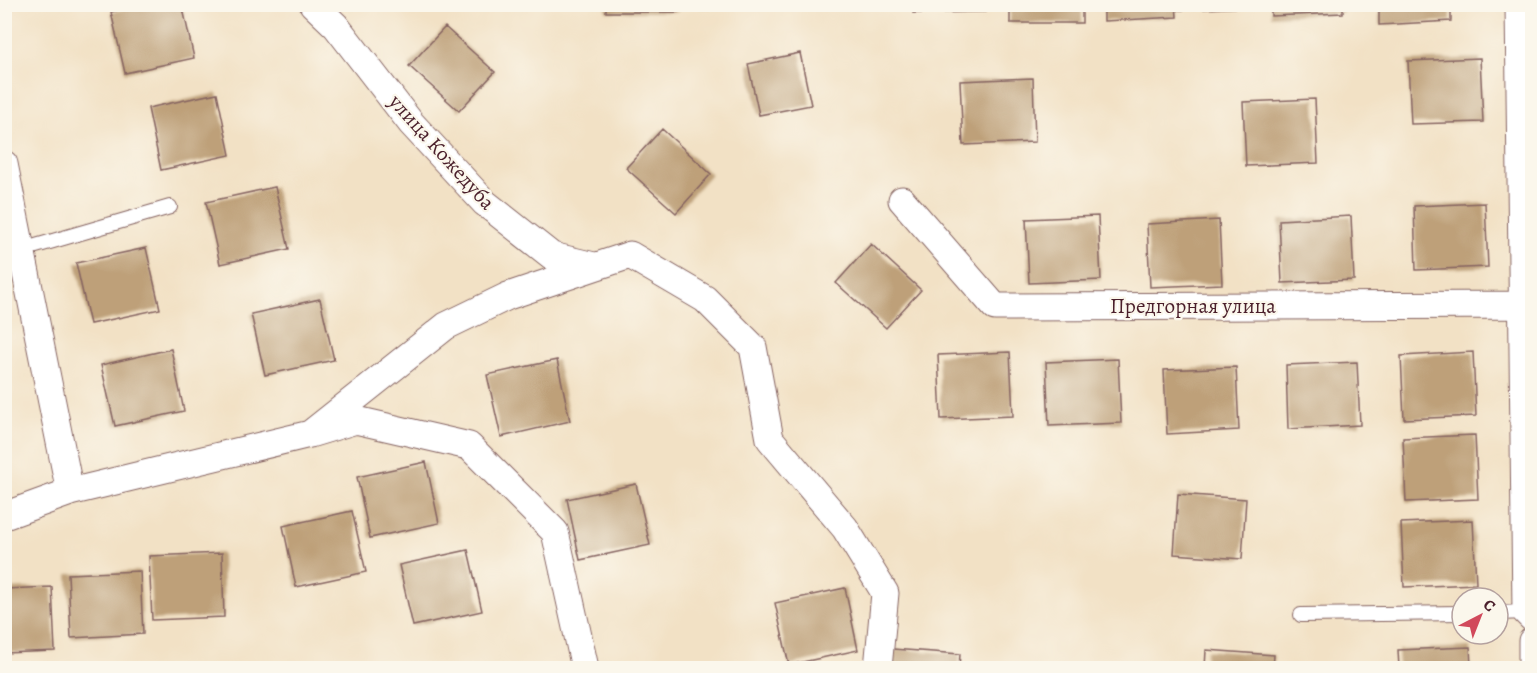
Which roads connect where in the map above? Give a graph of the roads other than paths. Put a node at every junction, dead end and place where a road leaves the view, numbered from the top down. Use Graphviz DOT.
graph roads {
  1 [pos="313,4"];
  2 [pos="1520,4"];
  3 [pos="4,164"];
  4 [pos="902,200"];
  5 [pos="170,207"];
  6 [pos="22,250"];
  7 [pos="596,266"];
  8 [pos="1528,305"];
  9 [pos="310,434"];
  10 [pos="70,492"];
  11 [pos="4,516"];
  12 [pos="1450,613"];
  13 [pos="1510,614"];
  14 [pos="1301,615"];
  15 [pos="1529,615"];
  16 [pos="1533,641"];
  17 [pos="585,669"];
  18 [pos="878,669"];
  19 [pos="1532,669"];
  1 -- 7 [label="street, улица Кожедуба"];
  2 -- 8 [label="street"];
  3 -- 6 [label="street"];
  4 -- 8 [label="street, Предгорная улица"];
  5 -- 6 [label="lane"];
  6 -- 10 [label="street"];
  7 -- 9 [label="street"];
  7 -- 18 [label="street"];
  8 -- 15 [label="street"];
  9 -- 10 [label="street"];
  9 -- 17 [label="street"];
  10 -- 11 [label="street"];
  12 -- 14 [label="lane"];
  13 -- 15 [label="lane"];
  16 -- 19 [label="street"];
}
